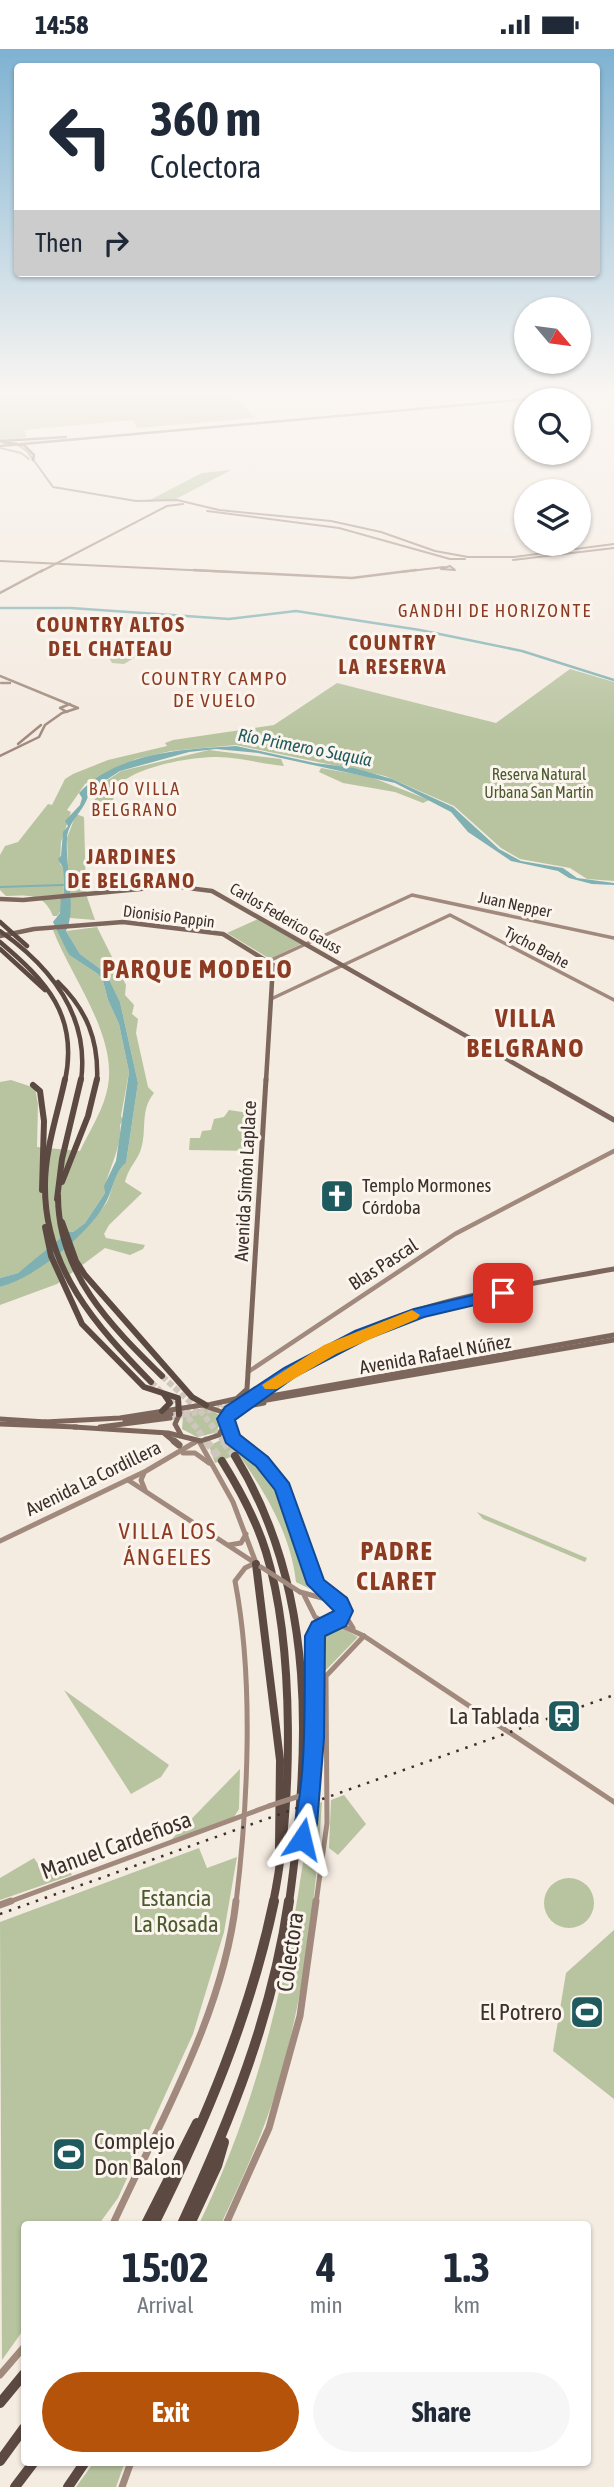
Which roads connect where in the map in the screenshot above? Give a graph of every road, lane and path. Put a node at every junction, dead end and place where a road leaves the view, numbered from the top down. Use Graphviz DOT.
graph roads {
  1 [pos="157,509"];
  2 [pos="201,509"];
  3 [pos="614,546"];
  4 [pos="449,557"];
  5 [pos="459,558"];
  6 [pos="0,562"];
  7 [pos="52,566"];
  8 [pos="443,568"];
  9 [pos="0,593"];
  10 [pos="0,676"];
  11 [pos="8,679"];
  12 [pos="0,683"];
  13 [pos="25,686"];
  14 [pos="63,701"];
  15 [pos="71,704"];
  16 [pos="61,709"];
  17 [pos="67,712"];
  18 [pos="33,731"];
  19 [pos="42,731"];
  20 [pos="25,738"];
  21 [pos="31,740"];
  22 [pos="0,755"];
  23 [pos="0,899"];
  24 [pos="0,922"];
  25 [pos="0,934"];
  26 [pos="614,938"];
  27 [pos="0,942"];
  28 [pos="305,944"];
  29 [pos="0,949"];
  30 [pos="269,961"];
  31 [pos="343,965"];
  32 [pos="51,973"];
  33 [pos="58,982"];
  34 [pos="271,999"];
  35 [pos="614,1000"];
  36 [pos="57,1005"];
  37 [pos="33,1085"];
  38 [pos="614,1120"];
  39 [pos="614,1151"];
  40 [pos="44,1199"];
  41 [pos="57,1199"];
  42 [pos="73,1261"];
  43 [pos="614,1271"];
  44 [pos="62,1275"];
  45 [pos="547,1282"];
  46 [pos="522,1290"];
  47 [pos="614,1337"];
  48 [pos="558,1344"];
  49 [pos="505,1353"];
  50 [pos="523,1355"];
  51 [pos="513,1357"];
  52 [pos="248,1372"];
  53 [pos="162,1376"];
  54 [pos="379,1378"];
  55 [pos="151,1382"];
  56 [pos="273,1383"];
  57 [pos="163,1394"];
  58 [pos="263,1399"];
  59 [pos="235,1400"];
  60 [pos="207,1405"];
  61 [pos="236,1408"];
  62 [pos="163,1411"];
  63 [pos="175,1414"];
  64 [pos="0,1422"];
  65 [pos="45,1422"];
  66 [pos="226,1422"];
  67 [pos="74,1427"];
  68 [pos="158,1432"];
  69 [pos="181,1435"];
  70 [pos="198,1441"];
  71 [pos="179,1445"];
  72 [pos="178,1455"];
  73 [pos="234,1456"];
  74 [pos="222,1461"];
  75 [pos="212,1466"];
  76 [pos="146,1471"];
  77 [pos="127,1480"];
  78 [pos="145,1490"];
  79 [pos="246,1533"];
  80 [pos="0,1541"];
  81 [pos="227,1544"];
  82 [pos="260,1569"];
  83 [pos="301,1593"];
  84 [pos="324,1600"];
  85 [pos="334,1600"];
  86 [pos="314,1611"];
  87 [pos="343,1613"];
  88 [pos="331,1623"];
  89 [pos="353,1629"];
  90 [pos="364,1636"];
  91 [pos="326,1786"];
  92 [pos="614,1802"];
  93 [pos="243,1816"];
  94 [pos="297,1854"];
  95 [pos="280,1860"];
  96 [pos="0,1905"];
  97 [pos="212,2097"];
  98 [pos="234,2109"];
  99 [pos="114,2221"];
  100 [pos="148,2221"];
  101 [pos="155,2221"];
  102 [pos="184,2221"];
  103 [pos="191,2221"];
  104 [pos="227,2221"];
  105 [pos="21,2350"];
  106 [pos="0,2375"];
  107 [pos="21,2378"];
  108 [pos="0,2403"];
  109 [pos="21,2432"];
  110 [pos="0,2461"];
  111 [pos="31,2466"];
  112 [pos="82,2466"];
  113 [pos="130,2466"];
  114 [pos="15,2487"];
  115 [pos="68,2487"];
  116 [pos="122,2487"];
  1 -- 7 [label="main road"];
  2 -- 4 [label="main road"];
  3 -- 5 [label="main road"];
  4 -- 5 [label="main road"];
  4 -- 8 [label="main road"];
  5 -- 8 [label="main road"];
  6 -- 7 [label="main road"];
  7 -- 8 [label="main road"];
  7 -- 9 [label="main road"];
  10 -- 11 [label="main road"];
  11 -- 12 [label="main road"];
  11 -- 13 [label="main road"];
  12 -- 13 [label="main road"];
  13 -- 14 [label="main road"];
  14 -- 15 [label="main road"];
  14 -- 16 [label="main road"];
  15 -- 16 [label="main road"];
  15 -- 17 [label="main road"];
  16 -- 17 [label="main road"];
  16 -- 18 [label="main road"];
  17 -- 19 [label="main road"];
  18 -- 19 [label="main road"];
  18 -- 20 [label="main road"];
  19 -- 21 [label="main road"];
  20 -- 21 [label="main road"];
  20 -- 22 [label="main road"];
  21 -- 22 [label="main road"];
  23 -- 28 [label="main road, Carlos Federico Gauss"];
  24 -- 32 [label="highway, bridge"];
  25 -- 30 [label="main road, Dionisio Pappin"];
  25 -- 32 [label="highway, bridge"];
  26 -- 28 [label="main road, Juan Nepper"];
  27 -- 36 [label="highway"];
  28 -- 30 [label="main road"];
  28 -- 31 [label="main road, Carlos Federico Gauss"];
  29 -- 36 [label="highway"];
  30 -- 34 [label="main road, Avenida Simón Laplace"];
  31 -- 34 [label="main road"];
  31 -- 35 [label="main road, Tycho Brahe"];
  31 -- 38 [label="main road, Carlos Federico Gauss"];
  32 -- 33 [label="highway, bridge"];
  33 -- 41 [label="highway, bridge"];
  33 -- 41 [label="highway, bridge"];
  34 -- 52 [label="main road, Avenida Simón Laplace"];
  36 -- 40 [label="highway"];
  37 -- 40 [label="highway"];
  39 -- 52 [label="main road, Blas Pascal"];
  40 -- 44 [label="highway"];
  41 -- 42 [label="highway"];
  42 -- 53 [label="highway"];
  42 -- 60 [label="highway"];
  43 -- 45 [label="main road"];
  43 -- 46 [label="main road"];
  44 -- 55 [label="highway"];
  44 -- 57 [label="highway"];
  45 -- 46 [label="main road"];
  45 -- 59 [label="main road"];
  46 -- 56 [label="main road"];
  47 -- 48 [label="main road, Avenida Rafael Núñez"];
  47 -- 50 [label="main road, Avenida Rafael Núñez"];
  48 -- 49 [label="main road, Avenida Rafael Núñez"];
  48 -- 50 [label="main road"];
  49 -- 51 [label="main road"];
  49 -- 54 [label="main road, Avenida Rafael Núñez"];
  50 -- 51 [label="main road, Avenida Rafael Núñez"];
  51 -- 54 [label="main road, Avenida Rafael Núñez"];
  52 -- 59 [label="main road, Avenida Simón Laplace"];
  54 -- 56 [label="main road"];
  54 -- 58 [label="main road, Avenida Rafael Núñez"];
  54 -- 61 [label="main road"];
  56 -- 61 [label="main road"];
  57 -- 62 [label="highway"];
  57 -- 63 [label="highway"];
  59 -- 60 [label="main road"];
  60 -- 63 [label="main road"];
  60 -- 66 [label="main road"];
  61 -- 66 [label="main road"];
  62 -- 63 [label="main road"];
  62 -- 65 [label="main road"];
  63 -- 65 [label="main road"];
  63 -- 67 [label="main road"];
  63 -- 69 [label="main road"];
  64 -- 65 [label="main road"];
  64 -- 67 [label="main road"];
  66 -- 70 [label="main road"];
  66 -- 85 [label="main road"];
  67 -- 68 [label="main road"];
  68 -- 69 [label="main road"];
  68 -- 71 [label="main road"];
  69 -- 70 [label="main road"];
  69 -- 71 [label="main road"];
  70 -- 72 [label="main road, Avenida La Cordillera"];
  70 -- 75 [label="main road"];
  71 -- 72 [label="main road"];
  72 -- 75 [label="main road"];
  72 -- 76 [label="main road, Avenida La Cordillera"];
  73 -- 94 [label="highway"];
  74 -- 95 [label="highway"];
  75 -- 79 [label="main road"];
  76 -- 77 [label="main road, Avenida La Cordillera"];
  76 -- 78 [label="main road"];
  77 -- 78 [label="main road"];
  77 -- 80 [label="main road, Avenida La Cordillera"];
  78 -- 81 [label="main road"];
  79 -- 81 [label="main road"];
  79 -- 82 [label="main road"];
  81 -- 82 [label="main road"];
  82 -- 83 [label="main road, bridge"];
  82 -- 93 [label="main road"];
  82 -- 95 [label="highway"];
  83 -- 84 [label="main road"];
  83 -- 86 [label="main road"];
  84 -- 85 [label="main road"];
  84 -- 86 [label="main road"];
  85 -- 87 [label="main road"];
  86 -- 88 [label="main road"];
  87 -- 88 [label="main road"];
  87 -- 89 [label="main road"];
  88 -- 89 [label="main road"];
  88 -- 94 [label="highway"];
  89 -- 90 [label="main road"];
  90 -- 91 [label="main road, Colectora"];
  90 -- 92 [label="main road"];
  91 -- 93 [label="main road, Manuel Cardeñosa, bridge"];
  91 -- 104 [label="main road, Colectora"];
  93 -- 96 [label="main road, Manuel Cardeñosa"];
  93 -- 99 [label="main road"];
  94 -- 98 [label="highway"];
  95 -- 97 [label="highway"];
  97 -- 100 [label="highway"];
  97 -- 101 [label="highway"];
  98 -- 102 [label="highway"];
  98 -- 103 [label="highway"];
  105 -- 106 [label="main road"];
  107 -- 108 [label="highway"];
  109 -- 110 [label="highway"];
  111 -- 114 [label="highway"];
  112 -- 115 [label="highway"];
  113 -- 116 [label="main road"];
}
